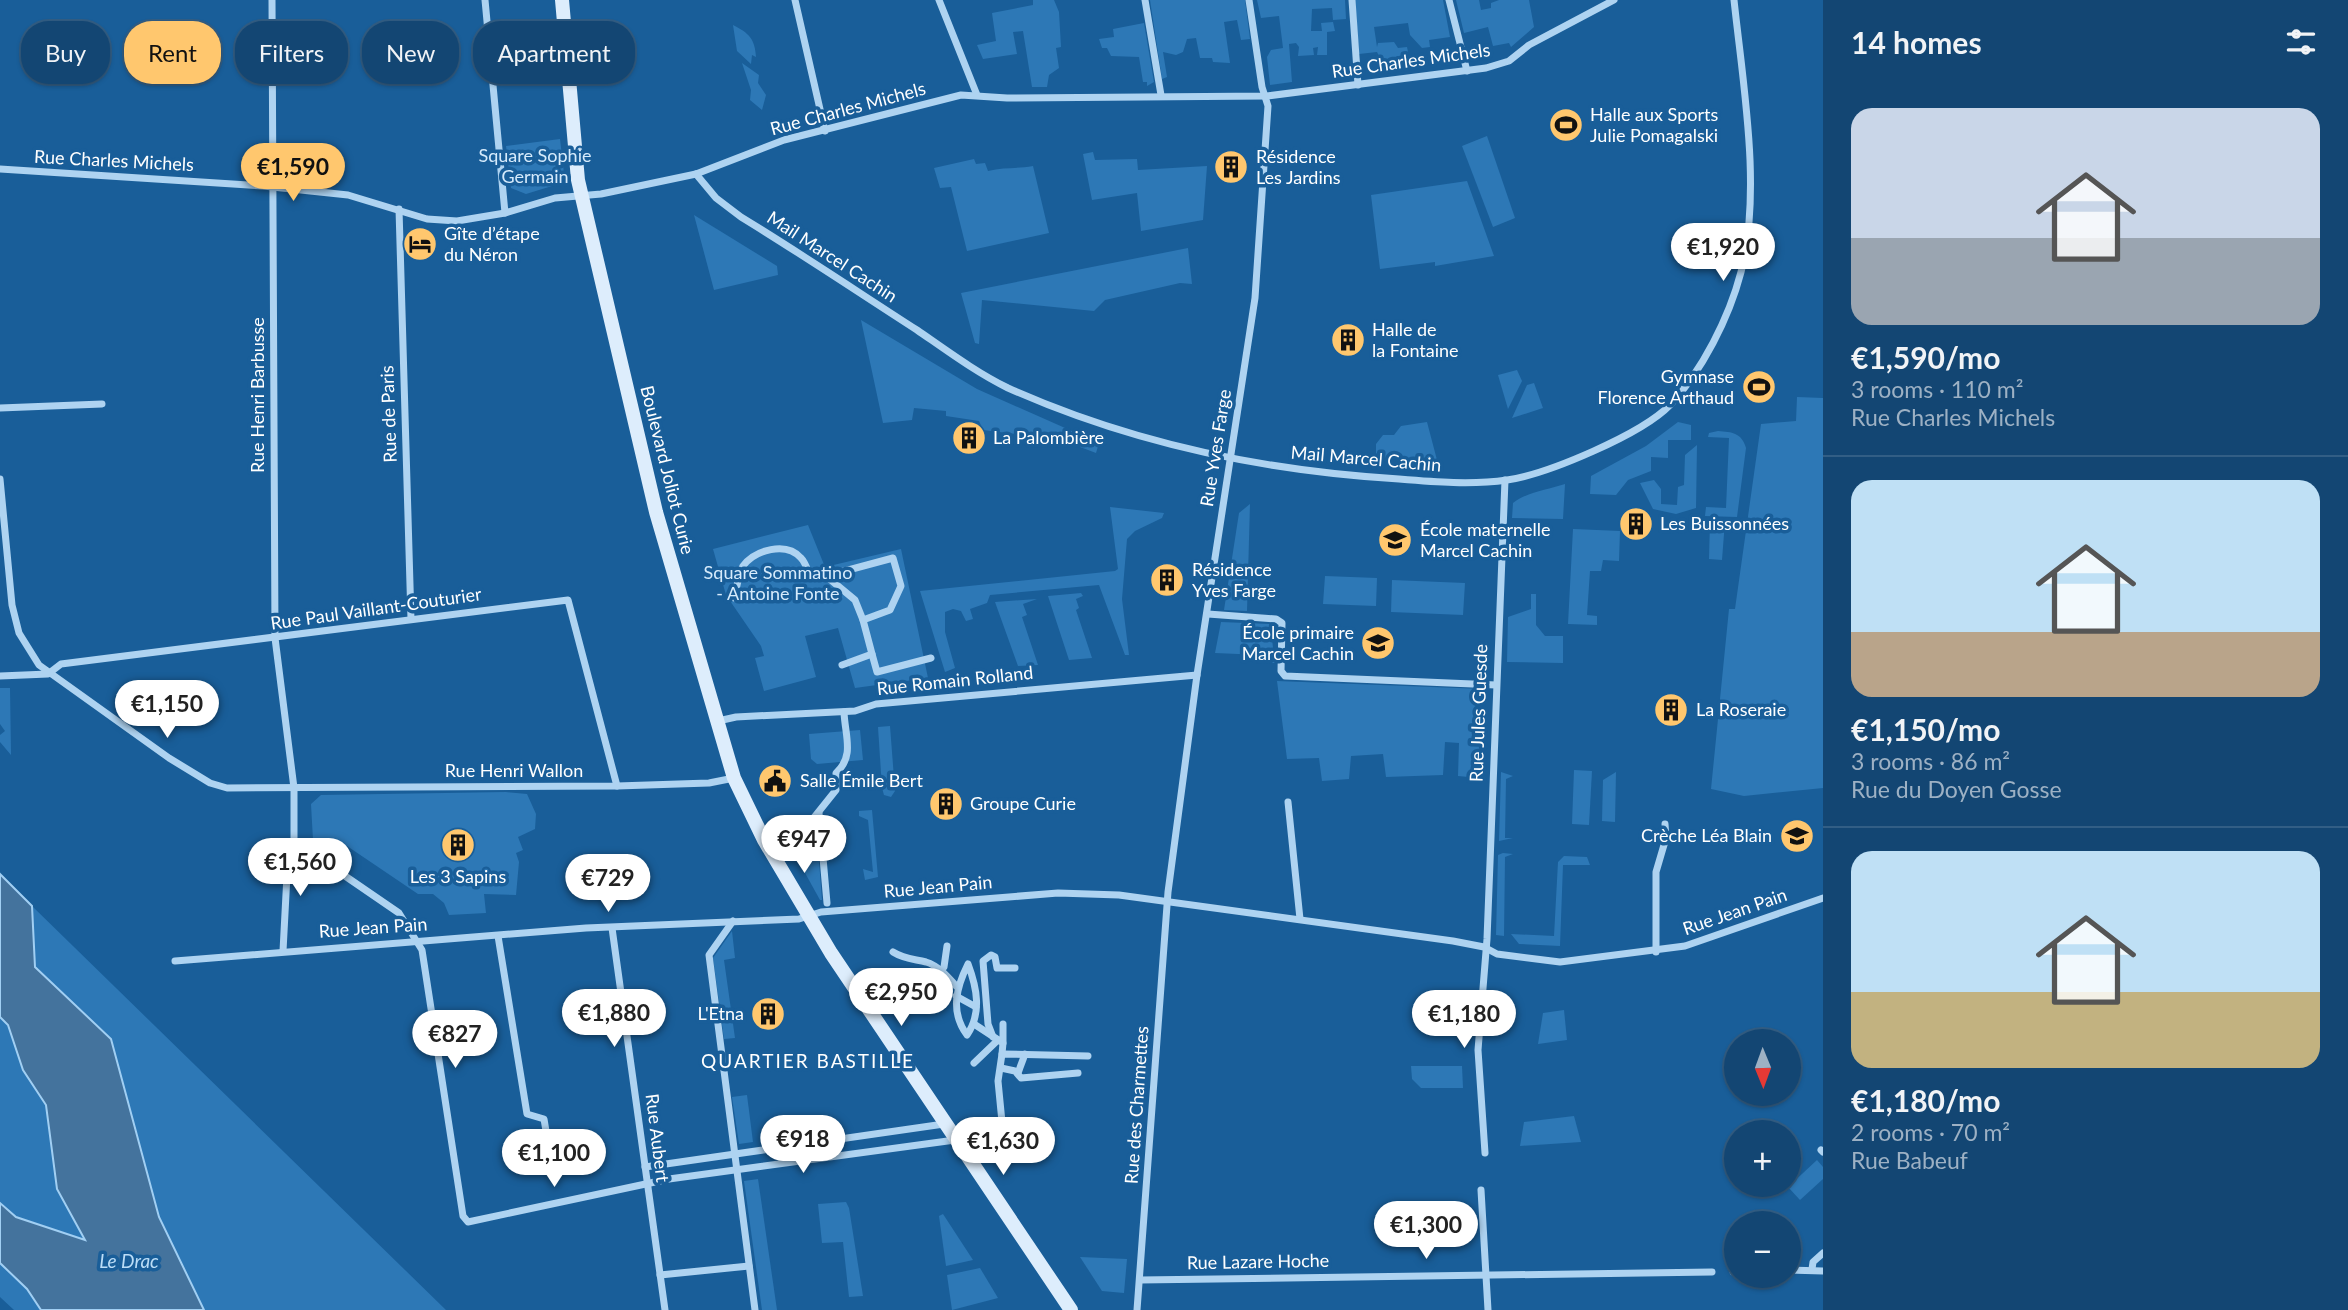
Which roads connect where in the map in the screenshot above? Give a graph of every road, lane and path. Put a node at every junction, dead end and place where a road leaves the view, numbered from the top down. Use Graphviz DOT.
graph roads {
  1 [pos="272,0"];
  2 [pos="485,0"];
  3 [pos="562,0"];
  4 [pos="796,0"];
  5 [pos="939,0"];
  6 [pos="1145,0"];
  7 [pos="1249,0"];
  8 [pos="1352,0"];
  9 [pos="1449,0"];
  10 [pos="1614,0"];
  11 [pos="1734,0"];
  12 [pos="1467,71"];
  13 [pos="1358,85"];
  14 [pos="977,95"];
  15 [pos="1161,95"];
  16 [pos="1267,96"];
  17 [pos="825,131"];
  18 [pos="0,169"];
  19 [pos="695,174"];
  20 [pos="273,187"];
  21 [pos="582,196"];
  22 [pos="399,209"];
  23 [pos="505,213"];
  24 [pos="102,404"];
  25 [pos="0,408"];
  26 [pos="1230,459"];
  27 [pos="0,479"];
  28 [pos="1505,480"];
  29 [pos="1,509"];
  30 [pos="811,578"];
  31 [pos="734,598"];
  32 [pos="1208,614"];
  33 [pos="411,619"];
  34 [pos="863,620"];
  35 [pos="275,638"];
  36 [pos="872,654"];
  37 [pos="931,658"];
  38 [pos="842,665"];
  39 [pos="48,674"];
  40 [pos="1197,675"];
  41 [pos="0,677"];
  42 [pos="1496,685"];
  43 [pos="844,712"];
  44 [pos="717,722"];
  45 [pos="734,778"];
  46 [pos="617,786"];
  47 [pos="294,788"];
  48 [pos="1288,802"];
  49 [pos="819,812"];
  50 [pos="1665,824"];
  51 [pos="294,841"];
  52 [pos="788,850"];
  53 [pos="1823,898"];
  54 [pos="1168,902"];
  55 [pos="827,903"];
  56 [pos="808,917"];
  57 [pos="1300,919"];
  58 [pos="733,921"];
  59 [pos="612,928"];
  60 [pos="498,936"];
  61 [pos="413,940"];
  62 [pos="947,946"];
  63 [pos="1485,947"];
  64 [pos="283,951"];
  65 [pos="1656,952"];
  66 [pos="893,953"];
  67 [pos="176,961"];
  68 [pos="1015,968"];
  69 [pos="942,971"];
  70 [pos="927,987"];
  71 [pos="957,987"];
  72 [pos="956,996"];
  73 [pos="976,1007"];
  74 [pos="974,1024"];
  75 [pos="1003,1024"];
  76 [pos="998,1040"];
  77 [pos="1002,1054"];
  78 [pos="1025,1054"];
  79 [pos="1088,1056"];
  80 [pos="974,1063"];
  81 [pos="1001,1068"];
  82 [pos="1018,1073"];
  83 [pos="1078,1073"];
  84 [pos="1002,1122"];
  85 [pos="944,1124"];
  86 [pos="547,1137"];
  87 [pos="955,1140"];
  88 [pos="733,1153"];
  89 [pos="1485,1153"];
  90 [pos="645,1167"];
  91 [pos="735,1170"];
  92 [pos="646,1183"];
  93 [pos="1481,1190"];
  94 [pos="1823,1253"];
  95 [pos="749,1266"];
  96 [pos="1801,1269"];
  97 [pos="1812,1269"];
  98 [pos="1823,1271"];
  99 [pos="1712,1272"];
  100 [pos="1486,1274"];
  101 [pos="660,1275"];
  102 [pos="1140,1280"];
  103 [pos="666,1310"];
  104 [pos="755,1310"];
  105 [pos="1071,1310"];
  106 [pos="1137,1310"];
  107 [pos="1488,1310"];
  1 -- 20 [label="street, Rue Henri Barbusse"];
  2 -- 23 [label="street"];
  3 -- 21 [label="street, Boulevard Joliot Curie"];
  4 -- 17 [label="street"];
  5 -- 14 [label="street"];
  6 -- 15 [label="street"];
  7 -- 16 [label="street, Rue Yves Farge"];
  8 -- 13 [label="street"];
  9 -- 12 [label="street"];
  10 -- 12 [label="street, Rue Charles Michels"];
  11 -- 28 [label="street, Mail Marcel Cachin"];
  12 -- 13 [label="street, Rue Charles Michels"];
  13 -- 16 [label="street, Rue Charles Michels"];
  14 -- 15 [label="street, Rue Charles Michels"];
  14 -- 17 [label="street, Rue Charles Michels"];
  15 -- 16 [label="street, Rue Charles Michels"];
  16 -- 26 [label="street, Rue Yves Farge"];
  17 -- 19 [label="street, Rue Charles Michels"];
  18 -- 20 [label="street, Rue Charles Michels"];
  19 -- 21 [label="street, Rue Charles Michels"];
  19 -- 26 [label="street, Mail Marcel Cachin"];
  20 -- 22 [label="street, Rue Charles Michels"];
  20 -- 35 [label="street, Rue Henri Barbusse"];
  21 -- 23 [label="street, Rue Charles Michels"];
  21 -- 44 [label="street, Boulevard Joliot Curie"];
  22 -- 23 [label="street, Rue Charles Michels"];
  22 -- 33 [label="street, Rue de Paris"];
  24 -- 25 [label="street"];
  26 -- 28 [label="street, Mail Marcel Cachin"];
  26 -- 32 [label="street, Rue Yves Farge"];
  27 -- 29 [label="street, Rue Henri Wallon"];
  28 -- 42 [label="street, Rue Jules Guesde"];
  29 -- 39 [label="street, Rue Henri Wallon"];
  30 -- 31 [label="street"];
  32 -- 40 [label="street, Rue Yves Farge"];
  32 -- 42 [label="street"];
  33 -- 35 [label="street, Rue Paul Vaillant-Couturier"];
  33 -- 46 [label="street, Rue Paul Vaillant-Couturier"];
  34 -- 34 [label="street"];
  34 -- 36 [label="street"];
  35 -- 39 [label="street, Rue Paul Vaillant-Couturier"];
  35 -- 47 [label="street, Rue Henri Barbusse"];
  36 -- 37 [label="street"];
  36 -- 38 [label="street"];
  39 -- 41 [label="street, Rue Paul Vaillant-Couturier"];
  39 -- 47 [label="street, Rue Henri Wallon"];
  40 -- 43 [label="street, Rue Romain Rolland"];
  40 -- 54 [label="street, Rue Yves Farge"];
  42 -- 63 [label="street, Rue Jules Guesde"];
  43 -- 44 [label="street, Rue Romain Rolland"];
  43 -- 49 [label="street"];
  44 -- 45 [label="street, Boulevard Joliot Curie"];
  45 -- 46 [label="street, Rue Henri Wallon"];
  45 -- 56 [label="street, Boulevard Joliot Curie"];
  46 -- 47 [label="street, Rue Henri Wallon"];
  47 -- 51 [label="street, Rue Henri Barbusse"];
  48 -- 57 [label="street"];
  49 -- 52 [label="street"];
  49 -- 55 [label="street"];
  50 -- 65 [label="street, Rue Jean Pain"];
  51 -- 61 [label="street"];
  51 -- 64 [label="street"];
  53 -- 65 [label="street, Rue Jean Pain"];
  54 -- 56 [label="street, Rue Jean Pain"];
  54 -- 57 [label="street, Rue Jean Pain"];
  54 -- 102 [label="street, Rue des Charmettes"];
  56 -- 58 [label="street, Rue Jean Pain"];
  56 -- 85 [label="street, Boulevard Joliot Curie"];
  57 -- 63 [label="street, Rue Jean Pain"];
  58 -- 59 [label="street, Rue Jean Pain"];
  58 -- 88 [label="street"];
  59 -- 60 [label="street, Rue Jean Pain"];
  59 -- 90 [label="street, Rue Aubert"];
  60 -- 61 [label="street, Rue Jean Pain"];
  60 -- 86 [label="street"];
  61 -- 64 [label="street, Rue Jean Pain"];
  61 -- 92 [label="street"];
  62 -- 69 [label="street"];
  63 -- 65 [label="street, Rue Jean Pain"];
  63 -- 89 [label="street, Rue Jules Guesde"];
  64 -- 67 [label="street, Rue Jean Pain"];
  66 -- 69 [label="street"];
  68 -- 76 [label="street"];
  69 -- 70 [label="street"];
  69 -- 71 [label="street"];
  71 -- 72 [label="street"];
  71 -- 73 [label="street"];
  72 -- 73 [label="street"];
  72 -- 74 [label="street"];
  73 -- 74 [label="street"];
  74 -- 76 [label="street"];
  75 -- 76 [label="street"];
  76 -- 77 [label="street"];
  76 -- 80 [label="street"];
  77 -- 78 [label="street"];
  77 -- 81 [label="street"];
  78 -- 79 [label="street"];
  78 -- 82 [label="street"];
  81 -- 82 [label="street"];
  81 -- 84 [label="street"];
  82 -- 83 [label="street"];
  85 -- 87 [label="street, Boulevard Joliot Curie"];
  85 -- 88 [label="street"];
  87 -- 91 [label="street"];
  87 -- 105 [label="street, Boulevard Joliot Curie"];
  88 -- 90 [label="street"];
  88 -- 91 [label="street"];
  90 -- 92 [label="street, Rue Aubert"];
  91 -- 92 [label="street"];
  91 -- 95 [label="street"];
  92 -- 101 [label="street, Rue Aubert"];
  93 -- 100 [label="street"];
  94 -- 97 [label="street"];
  95 -- 101 [label="street"];
  95 -- 104 [label="street"];
  96 -- 97 [label="street"];
  97 -- 98 [label="street"];
  99 -- 100 [label="street, Rue Lazare Hoche"];
  100 -- 102 [label="street, Rue Lazare Hoche"];
  100 -- 107 [label="street"];
  101 -- 103 [label="street, Rue Aubert"];
  102 -- 106 [label="street, Rue des Charmettes"];
}
